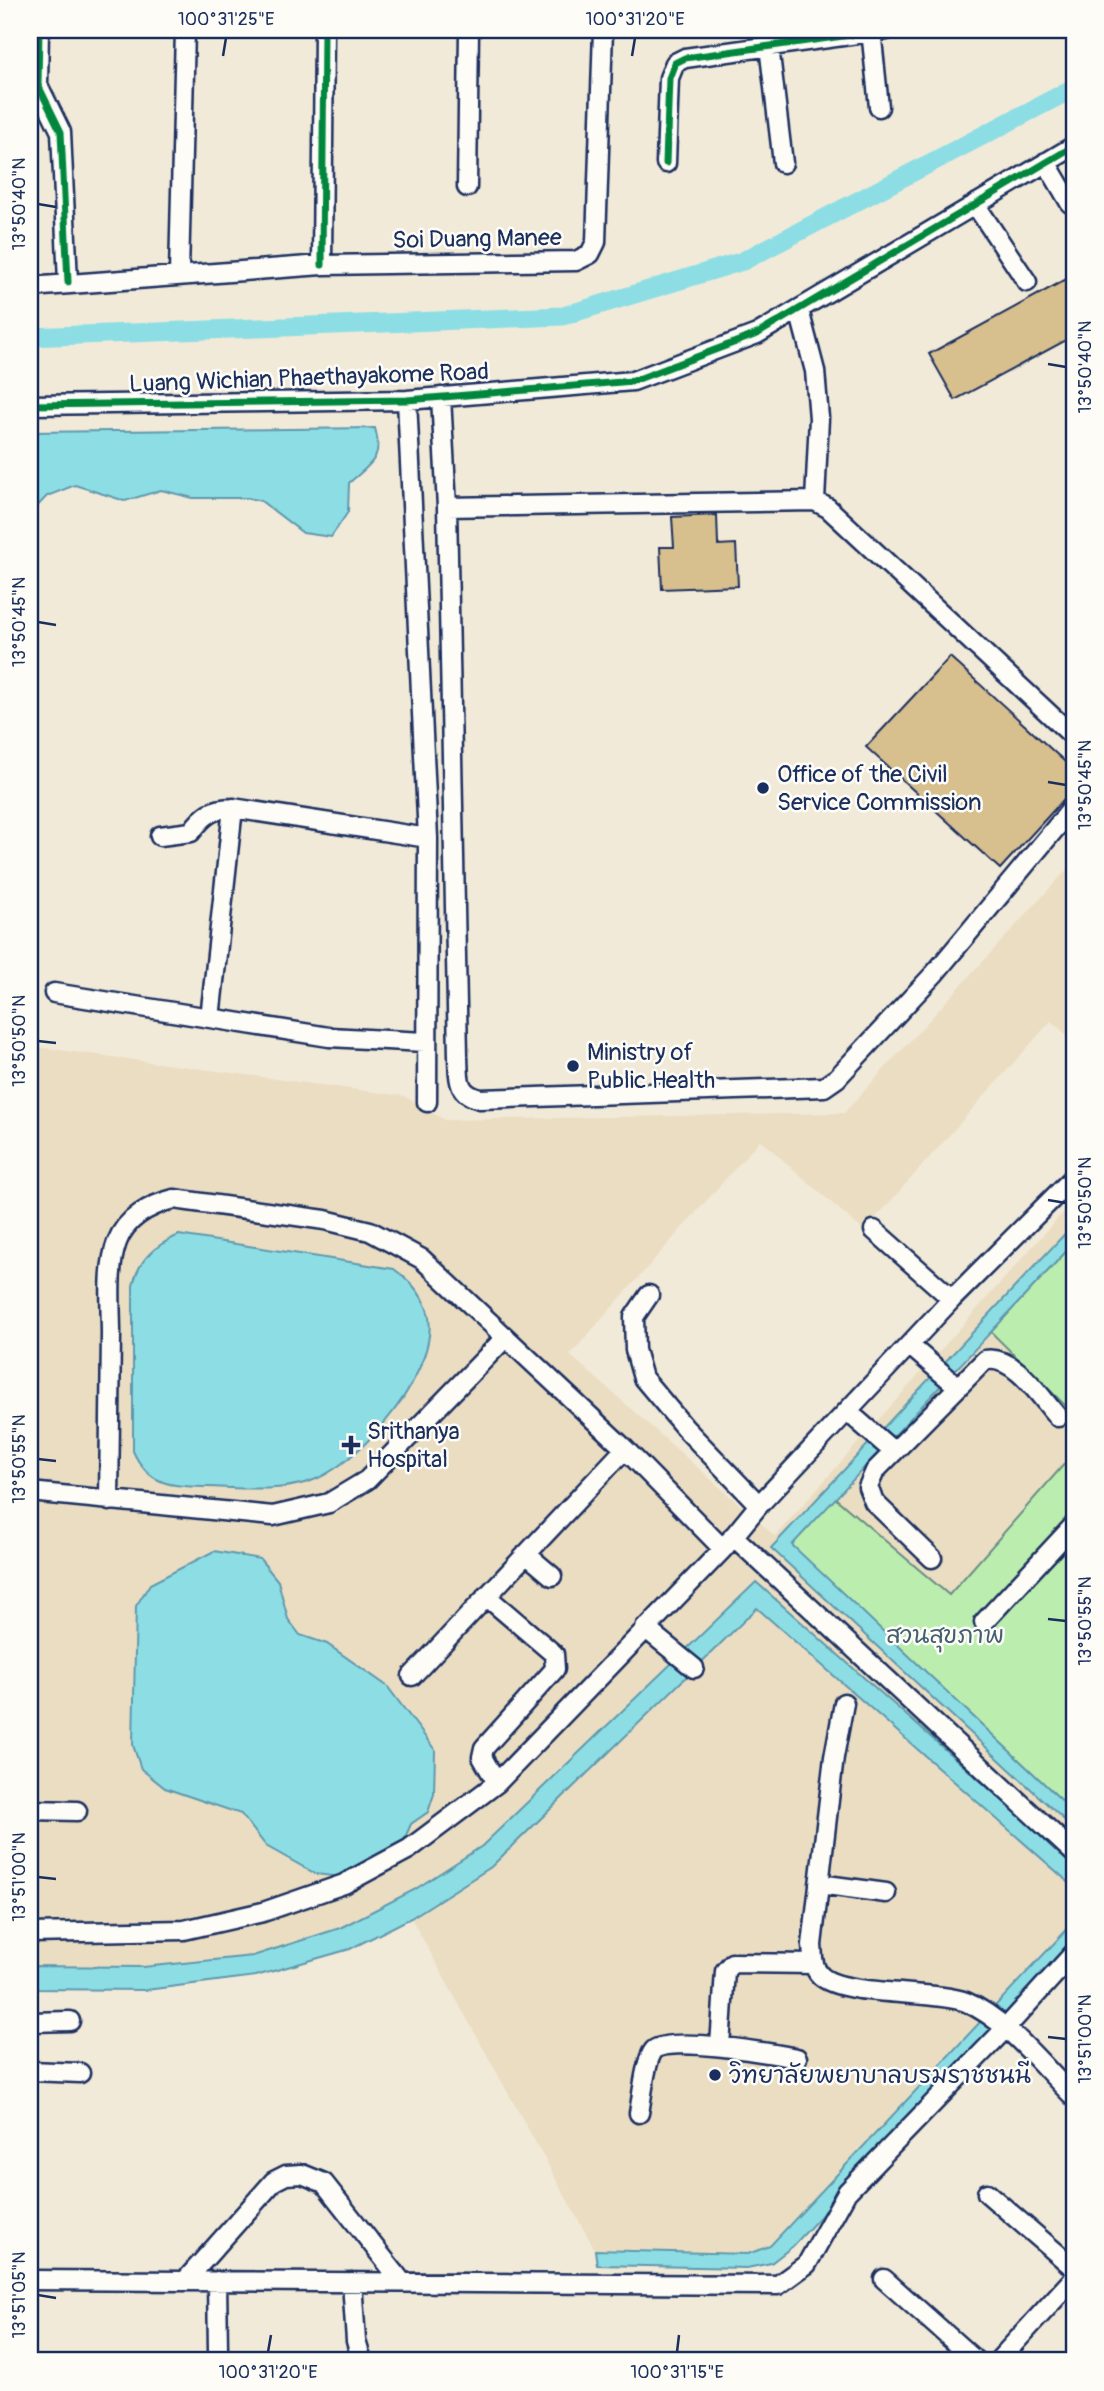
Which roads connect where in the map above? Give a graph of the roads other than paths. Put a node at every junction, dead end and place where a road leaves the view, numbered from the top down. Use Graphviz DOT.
graph roads {
  1 [pos="39,30"];
  2 [pos="185,30"];
  3 [pos="324,30"];
  4 [pos="469,30"];
  5 [pos="603,30"];
  6 [pos="876,30"];
  7 [pos="769,46"];
  8 [pos="879,107"];
  9 [pos="1074,146"];
  10 [pos="1046,162"];
  11 [pos="666,163"];
  12 [pos="783,163"];
  13 [pos="467,187"];
  14 [pos="1074,203"];
  15 [pos="975,204"];
  16 [pos="322,265"];
  17 [pos="179,274"];
  18 [pos="68,282"];
  19 [pos="1027,282"];
  20 [pos="30,286"];
  21 [pos="799,310"];
  22 [pos="441,397"];
  23 [pos="407,400"];
  24 [pos="30,405"];
  25 [pos="815,501"];
  26 [pos="447,507"];
  27 [pos="1074,737"];
  28 [pos="1074,806"];
  29 [pos="233,808"];
  30 [pos="160,836"];
  31 [pos="428,838"];
  32 [pos="54,993"];
  33 [pos="210,1018"];
  34 [pos="425,1042"];
  35 [pos="427,1102"];
  36 [pos="1074,1177"];
  37 [pos="874,1230"];
  38 [pos="649,1295"];
  39 [pos="952,1299"];
  40 [pos="505,1338"];
  41 [pos="909,1345"];
  42 [pos="948,1379"];
  43 [pos="847,1411"];
  44 [pos="1058,1416"];
  45 [pos="625,1449"];
  46 [pos="892,1450"];
  47 [pos="30,1492"];
  48 [pos="110,1501"];
  49 [pos="759,1505"];
  50 [pos="1074,1525"];
  51 [pos="734,1544"];
  52 [pos="526,1554"];
  53 [pos="932,1558"];
  54 [pos="552,1576"];
  55 [pos="486,1596"];
  56 [pos="984,1622"];
  57 [pos="649,1631"];
  58 [pos="694,1668"];
  59 [pos="412,1676"];
  60 [pos="844,1703"];
  61 [pos="497,1783"];
  62 [pos="30,1810"];
  63 [pos="77,1811"];
  64 [pos="1074,1853"];
  65 [pos="819,1884"];
  66 [pos="886,1893"];
  67 [pos="30,1933"];
  68 [pos="1074,1953"];
  69 [pos="814,1964"];
  70 [pos="70,2021"];
  71 [pos="30,2022"];
  72 [pos="1005,2029"];
  73 [pos="720,2046"];
  74 [pos="797,2058"];
  75 [pos="30,2071"];
  76 [pos="80,2073"];
  77 [pos="1074,2097"];
  78 [pos="639,2113"];
  79 [pos="987,2193"];
  80 [pos="1074,2268"];
  81 [pos="1074,2278"];
  82 [pos="30,2280"];
  83 [pos="884,2280"];
  84 [pos="185,2281"];
  85 [pos="217,2281"];
  86 [pos="352,2282"];
  87 [pos="402,2282"];
  88 [pos="218,2350"];
  89 [pos="362,2361"];
  90 [pos="976,2361"];
  91 [pos="998,2361"];
  1 -- 18 [label="street"];
  2 -- 17 [label="street"];
  3 -- 16 [label="street"];
  4 -- 13 [label="street"];
  5 -- 16 [label="street, Soi Duang Manee"];
  6 -- 7 [label="street"];
  6 -- 8 [label="street"];
  7 -- 11 [label="street"];
  7 -- 12 [label="street"];
  9 -- 10 [label="street, Luang Wichian Phaethayakome Road"];
  10 -- 14 [label="street"];
  10 -- 15 [label="street, Luang Wichian Phaethayakome Road"];
  15 -- 19 [label="street"];
  15 -- 21 [label="street, Luang Wichian Phaethayakome Road"];
  16 -- 17 [label="street, Soi Duang Manee"];
  17 -- 18 [label="street, Soi Duang Manee"];
  18 -- 20 [label="street, Soi Duang Manee"];
  21 -- 22 [label="street, Luang Wichian Phaethayakome Road"];
  21 -- 25 [label="street"];
  22 -- 23 [label="street, Luang Wichian Phaethayakome Road"];
  22 -- 26 [label="street"];
  23 -- 24 [label="street, Luang Wichian Phaethayakome Road"];
  23 -- 31 [label="street"];
  25 -- 26 [label="street"];
  25 -- 27 [label="street"];
  26 -- 28 [label="street"];
  29 -- 30 [label="street"];
  29 -- 31 [label="street"];
  29 -- 33 [label="street"];
  31 -- 34 [label="street"];
  32 -- 33 [label="street"];
  33 -- 34 [label="street"];
  34 -- 35 [label="street"];
  36 -- 39 [label="street"];
  37 -- 39 [label="street"];
  38 -- 49 [label="street"];
  39 -- 41 [label="street"];
  40 -- 45 [label="street"];
  40 -- 48 [label="street"];
  40 -- 48 [label="street"];
  41 -- 42 [label="street"];
  41 -- 43 [label="street"];
  42 -- 44 [label="street"];
  42 -- 46 [label="street"];
  43 -- 46 [label="street"];
  43 -- 49 [label="street"];
  45 -- 51 [label="street"];
  45 -- 52 [label="street"];
  46 -- 53 [label="street"];
  47 -- 48 [label="street"];
  49 -- 51 [label="street"];
  50 -- 56 [label="street"];
  51 -- 57 [label="street"];
  51 -- 64 [label="street"];
  52 -- 54 [label="street"];
  52 -- 55 [label="street"];
  55 -- 59 [label="street"];
  55 -- 61 [label="street"];
  57 -- 58 [label="street"];
  57 -- 61 [label="street"];
  60 -- 65 [label="street"];
  61 -- 67 [label="street"];
  62 -- 63 [label="street"];
  65 -- 66 [label="street"];
  65 -- 69 [label="street"];
  68 -- 72 [label="street"];
  69 -- 72 [label="street"];
  69 -- 73 [label="street"];
  70 -- 71 [label="street"];
  72 -- 77 [label="street"];
  72 -- 87 [label="street"];
  73 -- 74 [label="street"];
  73 -- 78 [label="street"];
  75 -- 76 [label="street"];
  79 -- 80 [label="street"];
  81 -- 91 [label="street"];
  82 -- 84 [label="street"];
  83 -- 90 [label="street"];
  84 -- 85 [label="street"];
  84 -- 87 [label="street"];
  85 -- 86 [label="street"];
  85 -- 88 [label="street"];
  86 -- 87 [label="street"];
  86 -- 89 [label="street"];
}
